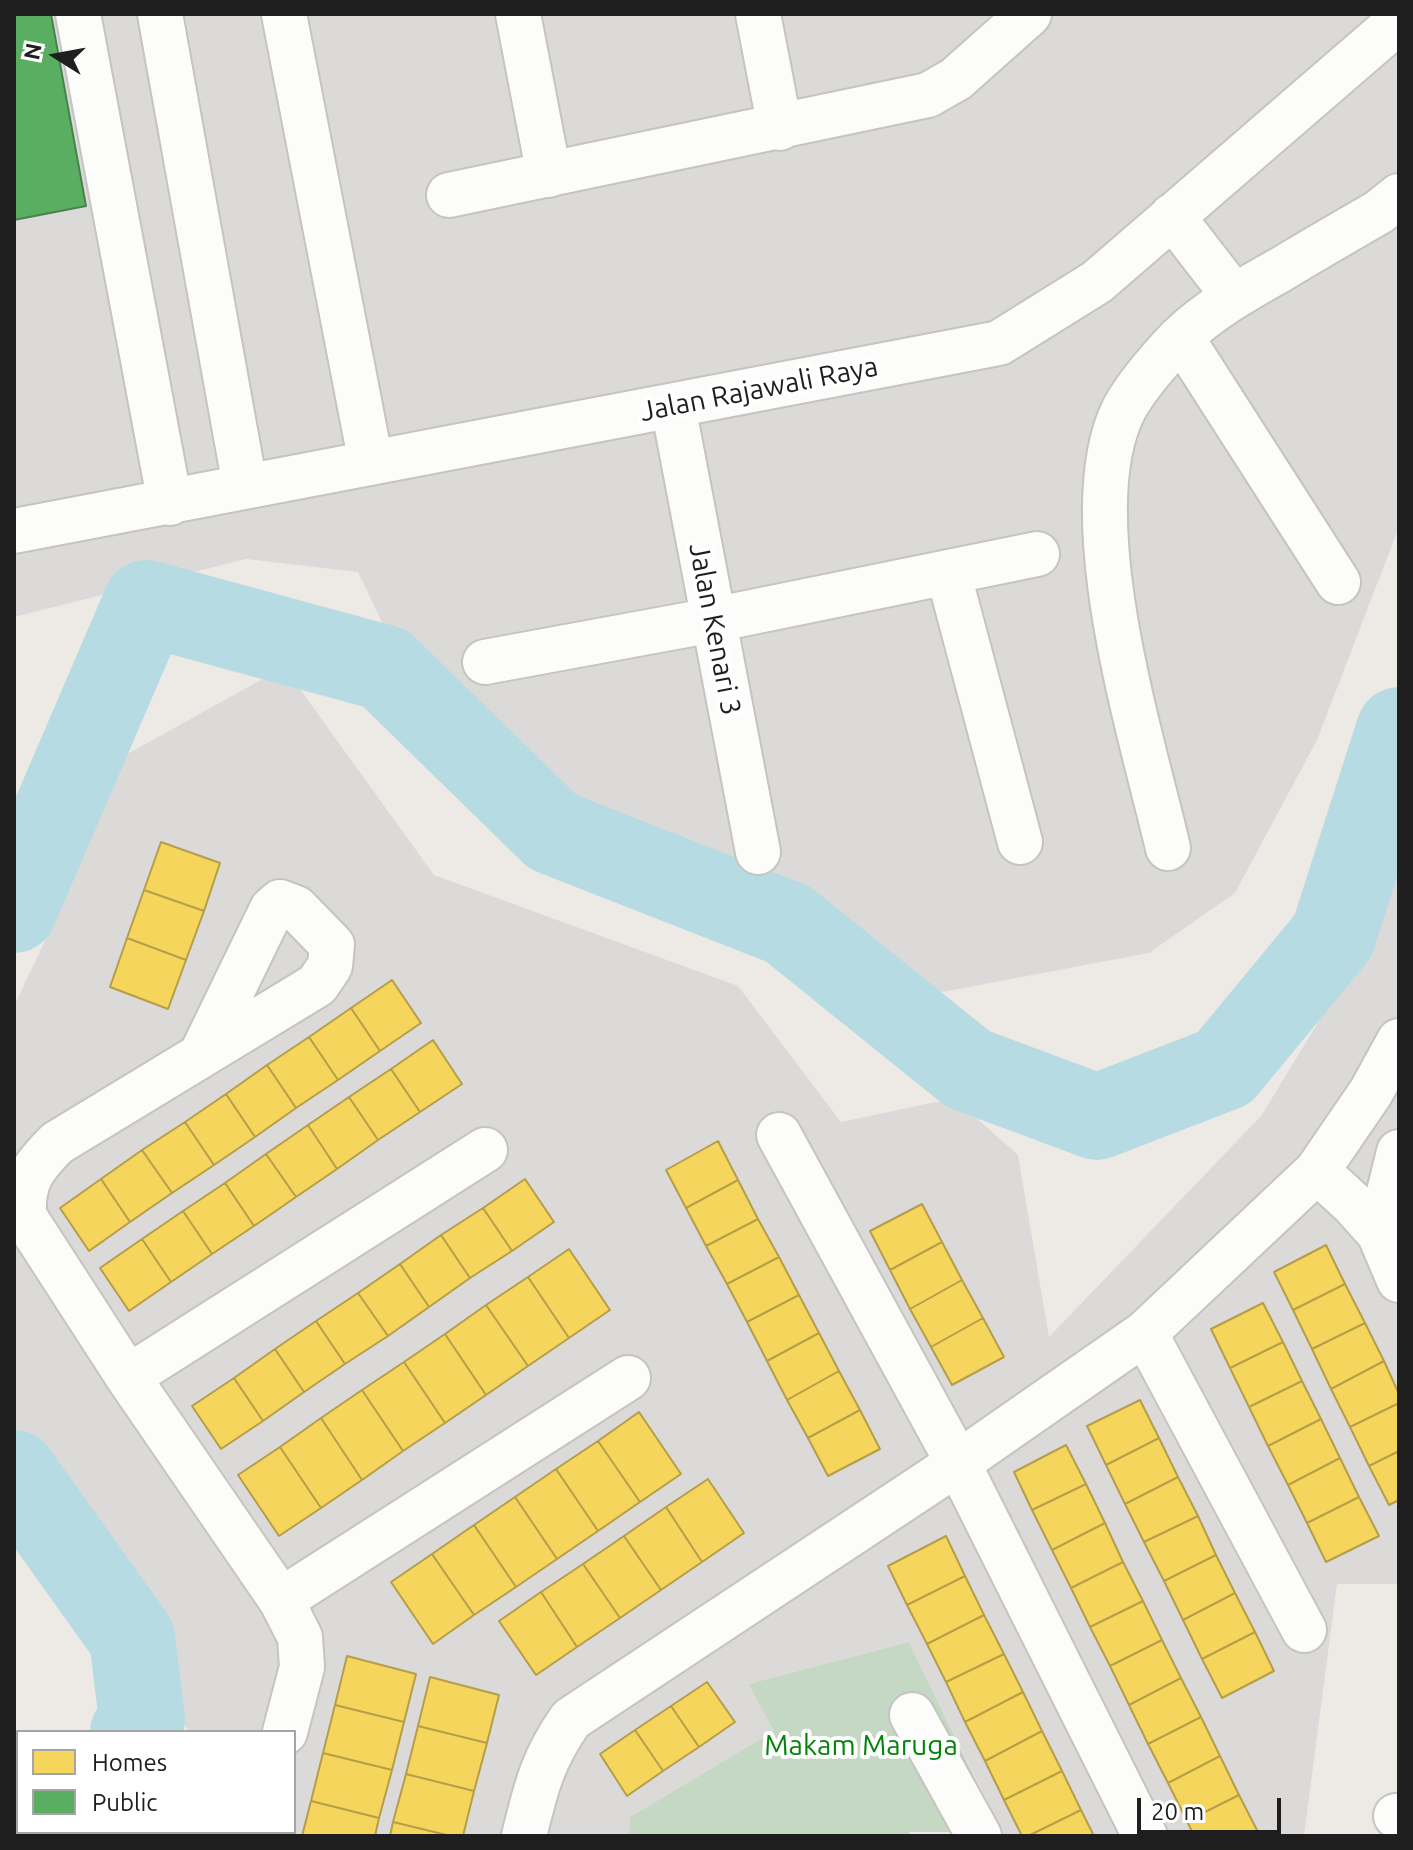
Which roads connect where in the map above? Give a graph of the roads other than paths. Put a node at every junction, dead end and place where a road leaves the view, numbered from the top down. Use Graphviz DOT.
graph roads {
  1 [pos="78,14"];
  2 [pos="160,14"];
  3 [pos="284,14"];
  4 [pos="518,14"];
  5 [pos="758,14"];
  6 [pos="1029,14"];
  7 [pos="1399,21"];
  8 [pos="992,29"];
  9 [pos="780,128"];
  10 [pos="549,175"];
  11 [pos="449,195"];
  12 [pos="1392,214"];
  13 [pos="1172,216"];
  14 [pos="1234,296"];
  15 [pos="1181,337"];
  16 [pos="673,406"];
  17 [pos="371,463"];
  18 [pos="245,486"];
  19 [pos="170,503"];
  20 [pos="14,531"];
  21 [pos="1037,554"];
  22 [pos="948,572"];
  23 [pos="1338,582"];
  24 [pos="713,620"];
  25 [pos="485,662"];
  26 [pos="1020,842"];
  27 [pos="1168,848"];
  28 [pos="758,852"];
  29 [pos="1399,1041"];
  30 [pos="202,1053"];
  31 [pos="779,1135"];
  32 [pos="485,1150"];
  33 [pos="1399,1152"];
  34 [pos="1317,1171"];
  35 [pos="1379,1233"];
  36 [pos="1399,1280"];
  37 [pos="1145,1333"];
  38 [pos="128,1377"];
  39 [pos="628,1378"];
  40 [pos="958,1463"];
  41 [pos="281,1600"];
  42 [pos="1304,1630"];
  43 [pos="912,1715"];
  44 [pos="286,1730"];
  45 [pos="524,1836"];
  46 [pos="979,1836"];
  47 [pos="1145,1836"];
  1 -- 19 [label="street"];
  2 -- 18 [label="street"];
  3 -- 17 [label="street"];
  4 -- 10 [label="street"];
  5 -- 9 [label="street"];
  6 -- 8 [label="street"];
  7 -- 13 [label="street, Jalan Rajawali Raya"];
  8 -- 9 [label="street"];
  9 -- 10 [label="street"];
  10 -- 11 [label="street"];
  12 -- 14 [label="street"];
  13 -- 14 [label="street"];
  13 -- 16 [label="street, Jalan Rajawali Raya"];
  14 -- 15 [label="street"];
  15 -- 23 [label="street"];
  15 -- 27 [label="street"];
  16 -- 17 [label="street, Jalan Rajawali Raya"];
  16 -- 24 [label="street, Jalan Kenari 3"];
  17 -- 18 [label="street, Jalan Rajawali Raya"];
  18 -- 19 [label="street, Jalan Rajawali Raya"];
  19 -- 20 [label="street, Jalan Rajawali Raya"];
  21 -- 22 [label="street"];
  22 -- 24 [label="street"];
  22 -- 26 [label="street"];
  24 -- 25 [label="street"];
  24 -- 28 [label="street, Jalan Kenari 3"];
  29 -- 34 [label="street"];
  30 -- 38 [label="street"];
  31 -- 40 [label="street"];
  32 -- 38 [label="street"];
  33 -- 35 [label="street"];
  34 -- 35 [label="street"];
  34 -- 37 [label="street"];
  35 -- 36 [label="street"];
  37 -- 40 [label="street"];
  37 -- 42 [label="street"];
  38 -- 41 [label="street"];
  39 -- 41 [label="street"];
  40 -- 45 [label="street"];
  40 -- 47 [label="street"];
  41 -- 44 [label="street"];
  43 -- 46 [label="street"];
}
